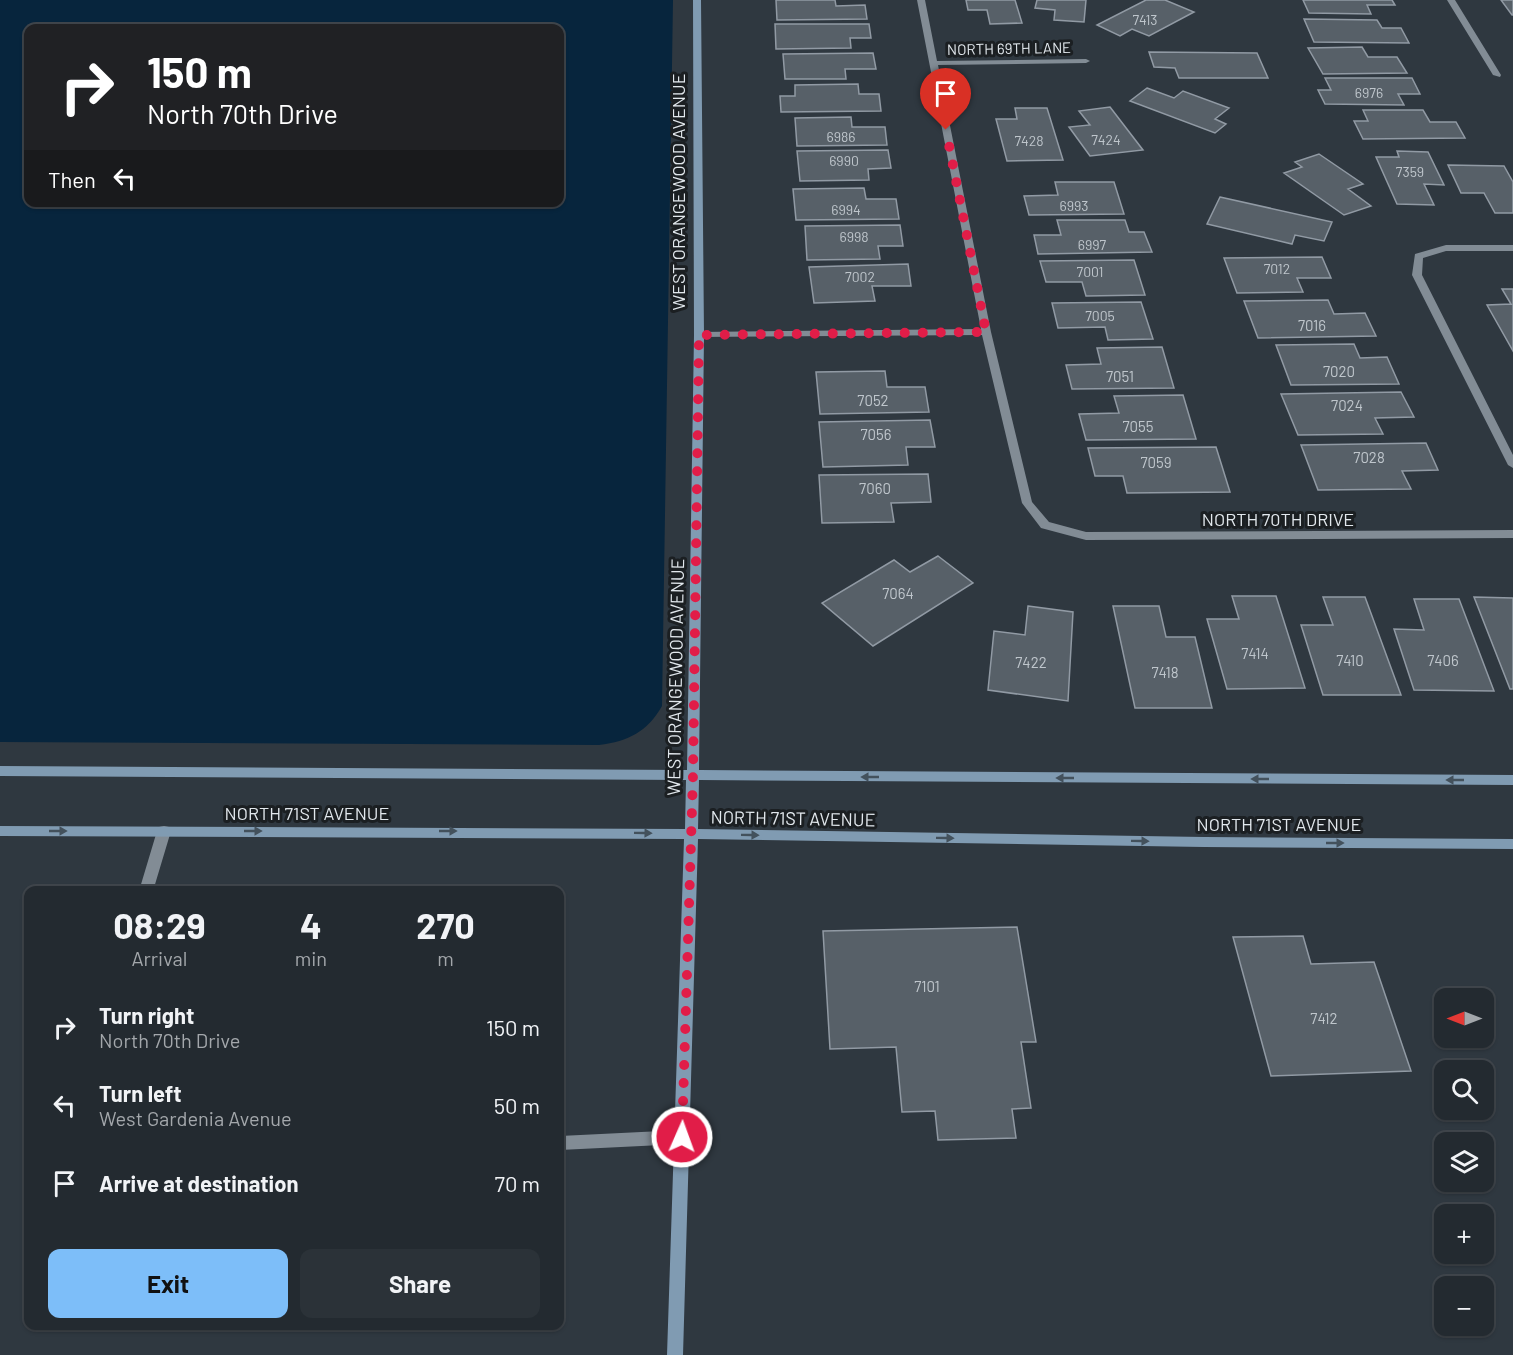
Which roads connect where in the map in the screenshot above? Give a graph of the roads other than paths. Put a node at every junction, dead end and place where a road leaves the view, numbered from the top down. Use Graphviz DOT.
graph roads {
  1 [pos="697,0"];
  2 [pos="921,0"];
  3 [pos="1451,0"];
  4 [pos="1086,61"];
  5 [pos="933,63"];
  6 [pos="1497,75"];
  7 [pos="1513,249"];
  8 [pos="986,332"];
  9 [pos="699,335"];
  10 [pos="1513,465"];
  11 [pos="1513,534"];
  12 [pos="0,771"];
  13 [pos="693,775"];
  14 [pos="1513,780"];
  15 [pos="0,831"];
  16 [pos="164,831"];
  17 [pos="691,834"];
  18 [pos="1513,844"];
  19 [pos="148,886"];
  20 [pos="682,1137"];
  21 [pos="564,1143"];
  22 [pos="675,1355"];
  1 -- 9 [label="street, WEST ORANGEWOOD AVENUE"];
  2 -- 5 [label="street"];
  3 -- 6 [label="street"];
  4 -- 5 [label="street, NORTH 69TH LANE"];
  5 -- 8 [label="street"];
  7 -- 10 [label="street"];
  8 -- 9 [label="street"];
  8 -- 11 [label="street, NORTH 70TH DRIVE"];
  9 -- 13 [label="street, WEST ORANGEWOOD AVENUE"];
  12 -- 13 [label="street"];
  14 -- 13 [label="street, one-way"];
  13 -- 17 [label="street, WEST ORANGEWOOD AVENUE"];
  15 -- 16 [label="street, NORTH 71ST AVENUE, one-way"];
  16 -- 17 [label="street, NORTH 71ST AVENUE, one-way"];
  16 -- 19 [label="street"];
  17 -- 18 [label="street, NORTH 71ST AVENUE, one-way"];
  17 -- 20 [label="street, WEST ORANGEWOOD AVENUE"];
  20 -- 21 [label="street"];
  20 -- 22 [label="street, WEST ORANGEWOOD AVENUE"];
}
